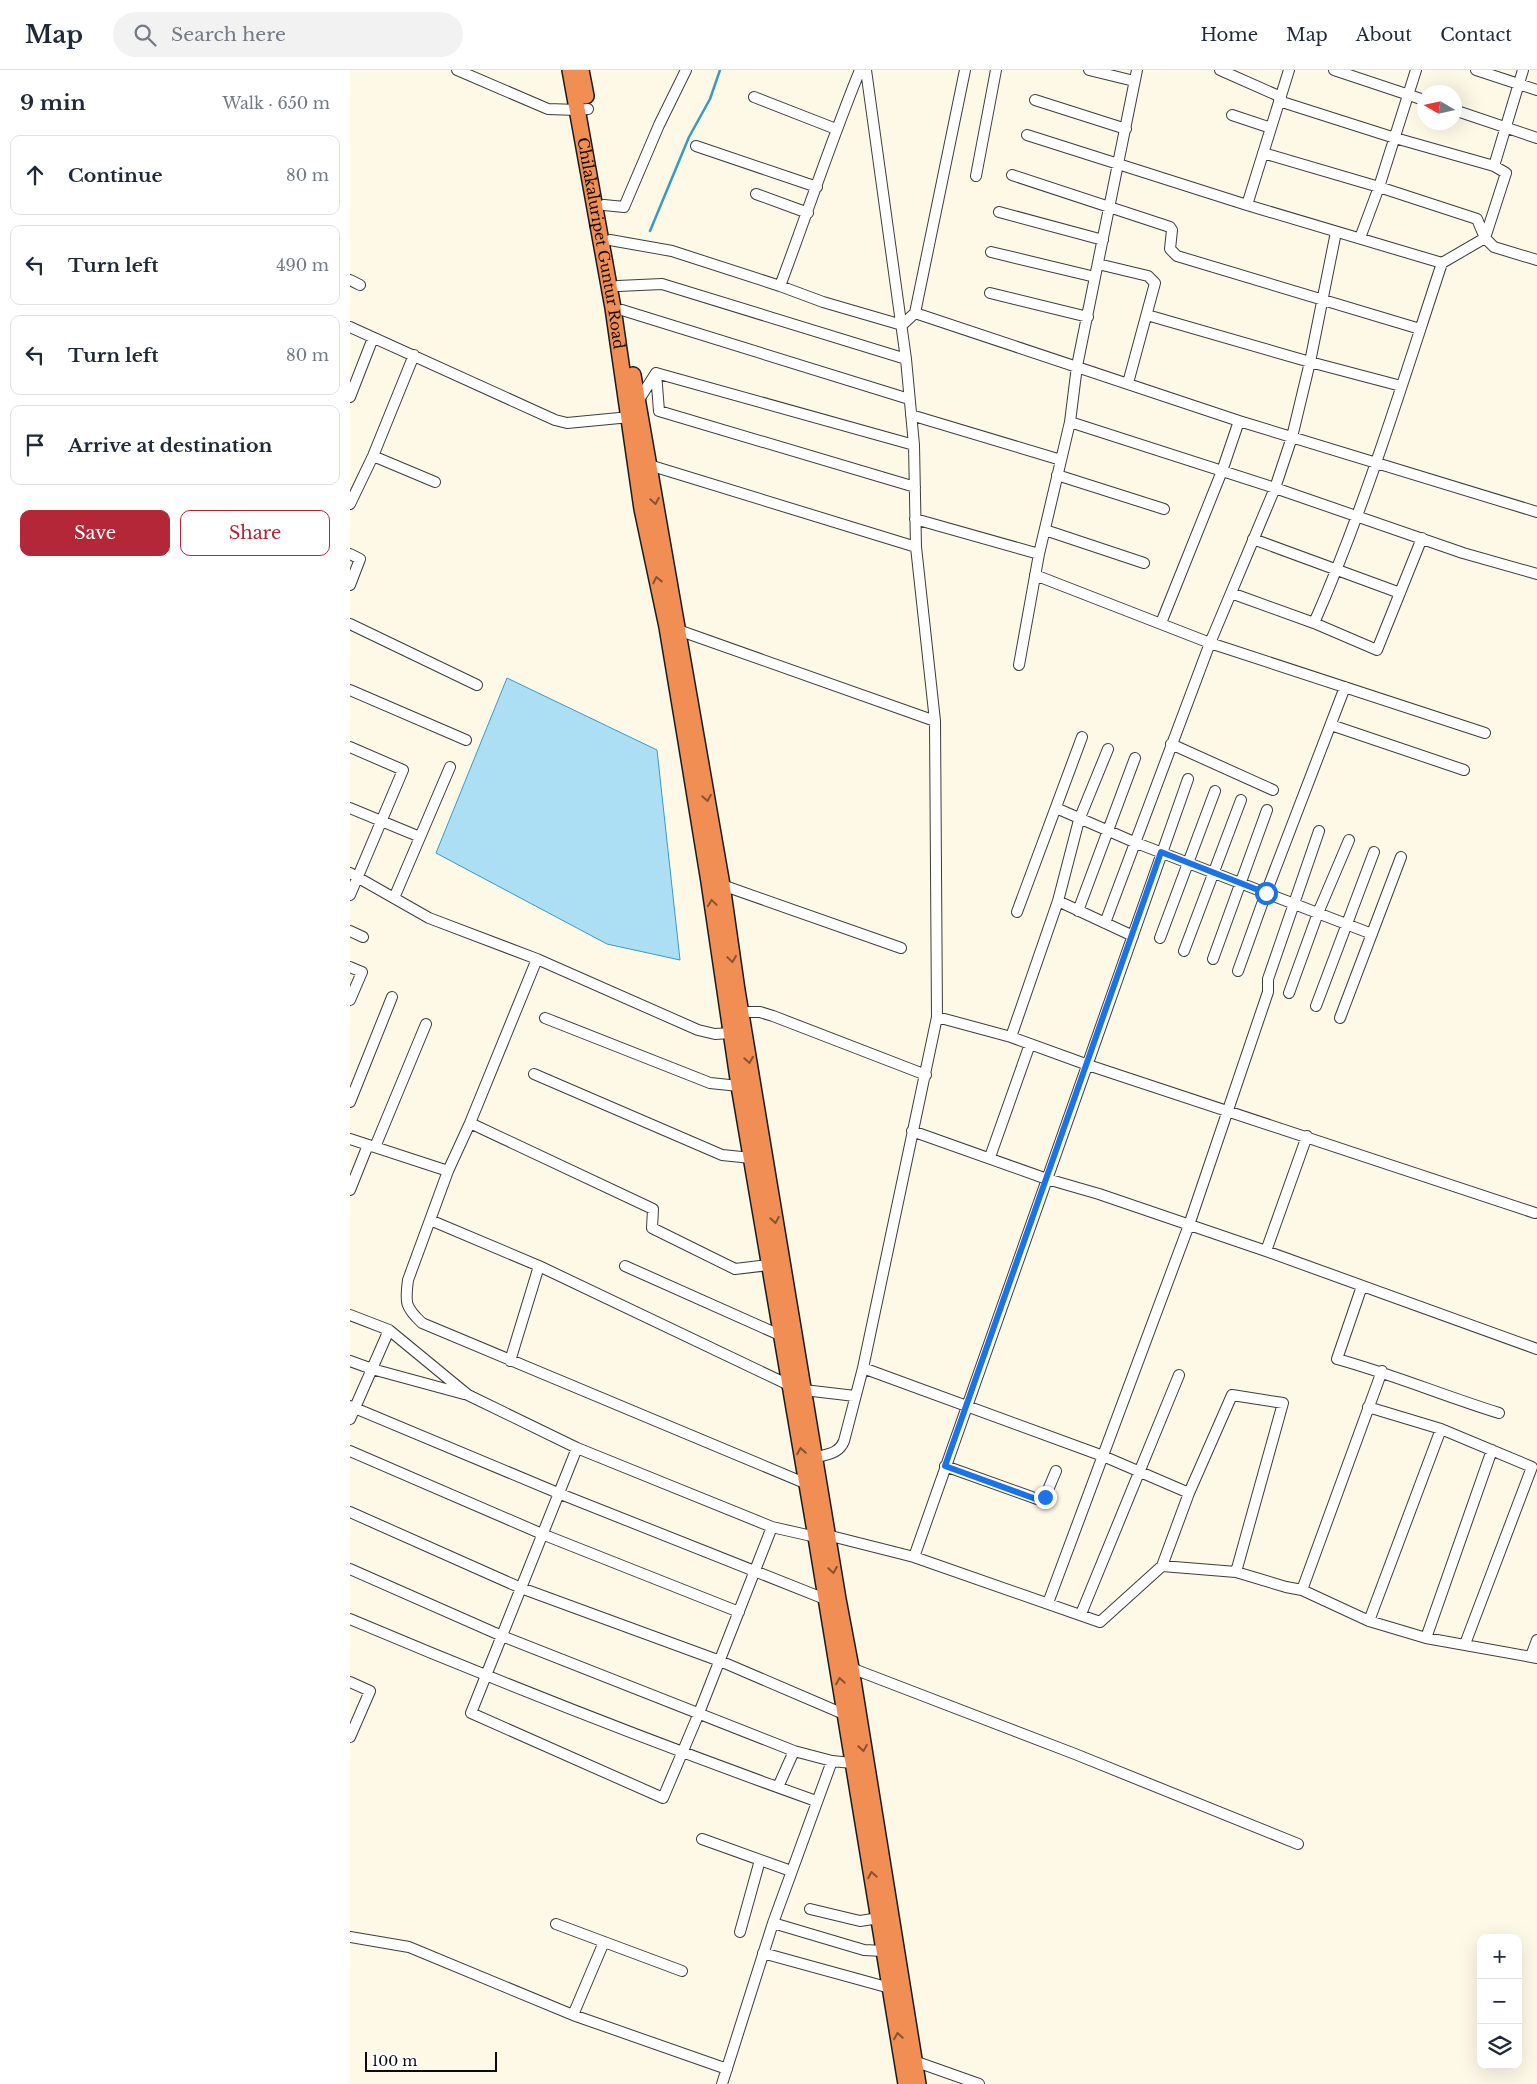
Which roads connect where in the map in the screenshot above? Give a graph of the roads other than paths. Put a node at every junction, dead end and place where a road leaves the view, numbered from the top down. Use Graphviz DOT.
graph roads {
  1 [pos="457,70"];
  2 [pos="570,70"];
  3 [pos="581,70"];
  4 [pos="686,70"];
  5 [pos="860,70"];
  6 [pos="866,70"];
  7 [pos="965,70"];
  8 [pos="996,70"];
  9 [pos="1089,70"];
  10 [pos="1137,70"];
  11 [pos="1220,70"];
  12 [pos="1289,70"];
  13 [pos="1334,70"];
  14 [pos="1416,70"];
  15 [pos="1476,70"];
  16 [pos="1523,70"];
  17 [pos="1134,81"];
  18 [pos="1519,84"];
  19 [pos="1537,90"];
  20 [pos="1409,95"];
  21 [pos="754,97"];
  22 [pos="1417,98"];
  23 [pos="1280,99"];
  24 [pos="1035,100"];
  25 [pos="583,110"];
  26 [pos="1462,113"];
  27 [pos="1232,115"];
  28 [pos="1505,127"];
  29 [pos="836,128"];
  30 [pos="1126,128"];
  31 [pos="1271,128"];
  32 [pos="1027,135"];
  33 [pos="1395,138"];
  34 [pos="1537,138"];
  35 [pos="696,146"];
  36 [pos="1263,153"];
  37 [pos="1118,165"];
  38 [pos="1494,166"];
  39 [pos="1012,175"];
  40 [pos="976,176"];
  41 [pos="817,187"];
  42 [pos="1379,187"];
  43 [pos="756,194"];
  44 [pos="604,205"];
  45 [pos="1247,205"];
  46 [pos="1110,206"];
  47 [pos="999,212"];
  48 [pos="808,213"];
  49 [pos="1336,232"];
  50 [pos="1360,238"];
  51 [pos="1485,238"];
  52 [pos="610,240"];
  53 [pos="1103,240"];
  54 [pos="992,252"];
  55 [pos="1537,260"];
  56 [pos="1442,263"];
  57 [pos="1098,264"];
  58 [pos="1095,277"];
  59 [pos="618,286"];
  60 [pos="780,286"];
  61 [pos="990,293"];
  62 [pos="1324,300"];
  63 [pos="622,310"];
  64 [pos="915,313"];
  65 [pos="1147,315"];
  66 [pos="1088,317"];
  67 [pos="902,325"];
  68 [pos="350,327"];
  69 [pos="1420,329"];
  70 [pos="373,338"];
  71 [pos="414,355"];
  72 [pos="906,358"];
  73 [pos="1310,362"];
  74 [pos="1077,366"];
  75 [pos="656,373"];
  76 [pos="1128,383"];
  77 [pos="352,384"];
  78 [pos="1401,386"];
  79 [pos="350,396"];
  80 [pos="909,399"];
  81 [pos="638,401"];
  82 [pos="910,415"];
  83 [pos="630,417"];
  84 [pos="1239,420"];
  85 [pos="1070,422"];
  86 [pos="1292,437"];
  87 [pos="914,445"];
  88 [pos="373,456"];
  89 [pos="1061,460"];
  90 [pos="1376,461"];
  91 [pos="649,465"];
  92 [pos="1222,471"];
  93 [pos="1057,475"];
  94 [pos="435,482"];
  95 [pos="915,487"];
  96 [pos="1275,488"];
  97 [pos="350,504"];
  98 [pos="1164,509"];
  99 [pos="1537,512"];
  100 [pos="1356,515"];
  101 [pos="914,519"];
  102 [pos="1045,530"];
  103 [pos="1422,538"];
  104 [pos="1254,539"];
  105 [pos="916,547"];
  106 [pos="350,554"];
  107 [pos="1039,554"];
  108 [pos="1144,563"];
  109 [pos="1337,570"];
  110 [pos="1537,574"];
  111 [pos="1035,575"];
  112 [pos="350,585"];
  113 [pos="1231,592"];
  114 [pos="1400,593"];
  115 [pos="1161,623"];
  116 [pos="1314,623"];
  117 [pos="350,624"];
  118 [pos="678,630"];
  119 [pos="1210,643"];
  120 [pos="1019,665"];
  121 [pos="477,686"];
  122 [pos="1345,687"];
  123 [pos="350,690"];
  124 [pos="935,721"];
  125 [pos="1330,725"];
  126 [pos="1484,734"];
  127 [pos="1082,737"];
  128 [pos="466,740"];
  129 [pos="1171,744"];
  130 [pos="350,747"];
  131 [pos="1108,749"];
  132 [pos="1135,758"];
  133 [pos="450,767"];
  134 [pos="1464,770"];
  135 [pos="1188,780"];
  136 [pos="1273,790"];
  137 [pos="1215,791"];
  138 [pos="1241,800"];
  139 [pos="350,808"];
  140 [pos="1056,808"];
  141 [pos="1267,810"];
  142 [pos="1079,820"];
  143 [pos="381,821"];
  144 [pos="1108,830"];
  145 [pos="1319,831"];
  146 [pos="420,837"];
  147 [pos="1349,840"];
  148 [pos="1134,842"];
  149 [pos="1161,852"];
  150 [pos="1374,852"];
  151 [pos="1401,858"];
  152 [pos="1188,862"];
  153 [pos="1214,873"];
  154 [pos="354,875"];
  155 [pos="1240,883"];
  156 [pos="722,885"];
  157 [pos="1266,893"];
  158 [pos="350,895"];
  159 [pos="394,898"];
  160 [pos="1058,901"];
  161 [pos="1293,903"];
  162 [pos="1078,910"];
  163 [pos="1017,912"];
  164 [pos="1318,913"];
  165 [pos="1105,923"];
  166 [pos="1346,925"];
  167 [pos="350,931"];
  168 [pos="1372,934"];
  169 [pos="1133,936"];
  170 [pos="363,937"];
  171 [pos="1160,938"];
  172 [pos="901,948"];
  173 [pos="1184,951"];
  174 [pos="537,958"];
  175 [pos="1213,959"];
  176 [pos="350,967"];
  177 [pos="1238,971"];
  178 [pos="1289,994"];
  179 [pos="392,997"];
  180 [pos="350,1000"];
  181 [pos="1316,1006"];
  182 [pos="741,1012"];
  183 [pos="937,1017"];
  184 [pos="545,1018"];
  185 [pos="1340,1018"];
  186 [pos="426,1024"];
  187 [pos="730,1033"];
  188 [pos="1011,1037"];
  189 [pos="1030,1044"];
  190 [pos="1088,1065"];
  191 [pos="534,1074"];
  192 [pos="926,1075"];
  193 [pos="739,1086"];
  194 [pos="350,1102"];
  195 [pos="1226,1111"];
  196 [pos="470,1123"];
  197 [pos="912,1131"];
  198 [pos="1307,1136"];
  199 [pos="350,1139"];
  200 [pos="371,1146"];
  201 [pos="990,1157"];
  202 [pos="751,1158"];
  203 [pos="448,1171"];
  204 [pos="1047,1179"];
  205 [pos="350,1190"];
  206 [pos="1535,1213"];
  207 [pos="430,1220"];
  208 [pos="1189,1225"];
  209 [pos="1266,1251"];
  210 [pos="769,1265"];
  211 [pos="539,1266"];
  212 [pos="625,1266"];
  213 [pos="1362,1286"];
  214 [pos="350,1315"];
  215 [pos="389,1330"];
  216 [pos="782,1336"];
  217 [pos="1537,1349"];
  218 [pos="350,1361"];
  219 [pos="510,1361"];
  220 [pos="863,1368"];
  221 [pos="372,1369"];
  222 [pos="1382,1371"];
  223 [pos="1179,1375"];
  224 [pos="797,1388"];
  225 [pos="468,1395"];
  226 [pos="855,1396"];
  227 [pos="1368,1406"];
  228 [pos="353,1407"];
  229 [pos="967,1407"];
  230 [pos="1498,1413"];
  231 [pos="350,1419"];
  232 [pos="1441,1429"];
  233 [pos="576,1448"];
  234 [pos="1492,1450"];
  235 [pos="350,1451"];
  236 [pos="1103,1456"];
  237 [pos="814,1458"];
  238 [pos="945,1466"];
  239 [pos="1056,1471"];
  240 [pos="1140,1471"];
  241 [pos="807,1484"];
  242 [pos="558,1493"];
  243 [pos="1189,1493"];
  244 [pos="350,1512"];
  245 [pos="772,1527"];
  246 [pos="542,1534"];
  247 [pos="822,1536"];
  248 [pos="914,1556"];
  249 [pos="1162,1566"];
  250 [pos="350,1568"];
  251 [pos="755,1570"];
  252 [pos="1236,1572"];
  253 [pos="520,1588"];
  254 [pos="1302,1590"];
  255 [pos="825,1599"];
  256 [pos="1048,1603"];
  257 [pos="739,1612"];
  258 [pos="1081,1614"];
  259 [pos="350,1619"];
  260 [pos="1370,1621"];
  261 [pos="502,1636"];
  262 [pos="1426,1638"];
  263 [pos="1537,1640"];
  264 [pos="1464,1644"];
  265 [pos="1534,1657"];
  266 [pos="720,1661"];
  267 [pos="851,1668"];
  268 [pos="486,1676"];
  269 [pos="350,1682"];
  270 [pos="699,1713"];
  271 [pos="846,1715"];
  272 [pos="350,1736"];
  273 [pos="794,1751"];
  274 [pos="682,1753"];
  275 [pos="832,1761"];
  276 [pos="852,1763"];
  277 [pos="778,1787"];
  278 [pos="816,1801"];
  279 [pos="702,1839"];
  280 [pos="1298,1844"];
  281 [pos="760,1860"];
  282 [pos="791,1871"];
  283 [pos="810,1909"];
  284 [pos="879,1918"];
  285 [pos="773,1922"];
  286 [pos="556,1924"];
  287 [pos="740,1932"];
  288 [pos="350,1937"];
  289 [pos="604,1942"];
  290 [pos="884,1951"];
  291 [pos="763,1953"];
  292 [pos="682,1971"];
  293 [pos="890,1988"];
  294 [pos="573,2015"];
  295 [pos="914,2061"];
  296 [pos="727,2069"];
  297 [pos="722,2084"];
  298 [pos="906,2084"];
  299 [pos="918,2084"];
  300 [pos="979,2084"];
  1 -- 25 [label="street"];
  2 -- 25 [label="highway, Chilakaluripet Guntur Road"];
  3 -- 25 [label="highway, Chilakaluripet Guntur Road"];
  4 -- 44 [label="street"];
  5 -- 29 [label="street"];
  6 -- 67 [label="street"];
  7 -- 64 [label="street"];
  8 -- 40 [label="street"];
  9 -- 17 [label="street"];
  10 -- 17 [label="street"];
  11 -- 23 [label="street"];
  12 -- 23 [label="street"];
  13 -- 20 [label="street"];
  14 -- 20 [label="street"];
  15 -- 18 [label="street"];
  16 -- 18 [label="street"];
  17 -- 30 [label="street"];
  18 -- 19 [label="street"];
  18 -- 28 [label="street"];
  20 -- 22 [label="street"];
  20 -- 33 [label="street"];
  21 -- 29 [label="street"];
  23 -- 31 [label="street"];
  23 -- 33 [label="street"];
  24 -- 30 [label="street"];
  25 -- 44 [label="highway, Chilakaluripet Guntur Road"];
  25 -- 83 [label="highway, Chilakaluripet Guntur Road"];
  26 -- 28 [label="street"];
  27 -- 31 [label="street"];
  28 -- 34 [label="street"];
  28 -- 38 [label="street"];
  29 -- 41 [label="street"];
  30 -- 37 [label="street"];
  31 -- 36 [label="street"];
  32 -- 37 [label="street"];
  33 -- 38 [label="street"];
  33 -- 42 [label="street"];
  35 -- 41 [label="street"];
  36 -- 42 [label="street"];
  36 -- 45 [label="street"];
  37 -- 45 [label="street"];
  37 -- 46 [label="street"];
  38 -- 51 [label="street"];
  39 -- 46 [label="street"];
  41 -- 48 [label="street"];
  42 -- 50 [label="street"];
  42 -- 51 [label="street"];
  43 -- 48 [label="street"];
  44 -- 52 [label="highway, Chilakaluripet Guntur Road"];
  45 -- 49 [label="street"];
  46 -- 53 [label="street"];
  46 -- 62 [label="street"];
  47 -- 53 [label="street"];
  48 -- 60 [label="street"];
  49 -- 50 [label="street"];
  49 -- 62 [label="street"];
  50 -- 56 [label="street"];
  51 -- 55 [label="street"];
  51 -- 56 [label="street"];
  52 -- 59 [label="highway, Chilakaluripet Guntur Road"];
  52 -- 60 [label="street"];
  53 -- 57 [label="street"];
  54 -- 58 [label="street"];
  56 -- 69 [label="street"];
  57 -- 58 [label="street"];
  57 -- 65 [label="street"];
  58 -- 66 [label="street"];
  59 -- 63 [label="highway, Chilakaluripet Guntur Road"];
  59 -- 72 [label="street"];
  60 -- 67 [label="street"];
  61 -- 66 [label="street"];
  62 -- 69 [label="street"];
  62 -- 73 [label="street"];
  63 -- 80 [label="street"];
  63 -- 81 [label="highway, Chilakaluripet Guntur Road"];
  64 -- 67 [label="street"];
  64 -- 74 [label="street"];
  65 -- 73 [label="street"];
  65 -- 76 [label="street"];
  66 -- 74 [label="street"];
  67 -- 72 [label="street"];
  68 -- 70 [label="street"];
  69 -- 78 [label="street"];
  70 -- 71 [label="street"];
  70 -- 77 [label="street"];
  71 -- 83 [label="street"];
  71 -- 88 [label="street"];
  72 -- 80 [label="street"];
  73 -- 78 [label="street"];
  73 -- 86 [label="street"];
  74 -- 76 [label="street"];
  74 -- 85 [label="street"];
  75 -- 81 [label="street"];
  75 -- 87 [label="street"];
  75 -- 95 [label="street"];
  76 -- 84 [label="street"];
  77 -- 79 [label="street"];
  78 -- 90 [label="street"];
  80 -- 82 [label="street"];
  81 -- 91 [label="highway, Chilakaluripet Guntur Road"];
  82 -- 87 [label="street"];
  82 -- 89 [label="street"];
  187 -- 83 [label="highway, Chilakaluripet Guntur Road, one-way"];
  84 -- 86 [label="street"];
  84 -- 92 [label="street"];
  85 -- 89 [label="street"];
  85 -- 92 [label="street"];
  86 -- 90 [label="street"];
  86 -- 96 [label="street"];
  87 -- 95 [label="street"];
  88 -- 94 [label="street"];
  88 -- 97 [label="street"];
  89 -- 93 [label="street"];
  90 -- 99 [label="street"];
  90 -- 100 [label="street"];
  91 -- 105 [label="street"];
  91 -- 118 [label="highway, Chilakaluripet Guntur Road, one-way"];
  92 -- 96 [label="street"];
  92 -- 115 [label="street"];
  93 -- 98 [label="street"];
  93 -- 102 [label="street"];
  95 -- 101 [label="street"];
  96 -- 100 [label="street"];
  96 -- 104 [label="street"];
  100 -- 103 [label="street"];
  100 -- 109 [label="street"];
  101 -- 105 [label="street"];
  101 -- 107 [label="street"];
  102 -- 107 [label="street"];
  102 -- 108 [label="street"];
  103 -- 110 [label="street"];
  103 -- 114 [label="street"];
  104 -- 109 [label="street"];
  104 -- 113 [label="street"];
  105 -- 124 [label="street"];
  106 -- 112 [label="street"];
  107 -- 111 [label="street"];
  109 -- 114 [label="street"];
  109 -- 116 [label="street"];
  111 -- 115 [label="street"];
  111 -- 120 [label="street"];
  113 -- 116 [label="street"];
  113 -- 119 [label="street"];
  114 -- 116 [label="street"];
  115 -- 119 [label="street"];
  117 -- 121 [label="street"];
  118 -- 124 [label="street"];
  118 -- 156 [label="highway, Chilakaluripet Guntur Road, one-way"];
  119 -- 122 [label="street"];
  119 -- 129 [label="street"];
  122 -- 125 [label="street"];
  122 -- 126 [label="street"];
  123 -- 128 [label="street"];
  124 -- 183 [label="street"];
  125 -- 134 [label="street"];
  125 -- 157 [label="street"];
  127 -- 140 [label="street"];
  129 -- 136 [label="street"];
  129 -- 148 [label="street"];
  130 -- 143 [label="street"];
  131 -- 142 [label="street"];
  132 -- 144 [label="street"];
  133 -- 146 [label="street"];
  135 -- 149 [label="street"];
  137 -- 152 [label="street"];
  138 -- 153 [label="street"];
  139 -- 143 [label="street"];
  140 -- 142 [label="street"];
  140 -- 163 [label="street"];
  141 -- 155 [label="street"];
  142 -- 144 [label="street"];
  142 -- 160 [label="street"];
  143 -- 146 [label="street"];
  143 -- 154 [label="street"];
  144 -- 148 [label="street"];
  144 -- 162 [label="street"];
  145 -- 161 [label="street"];
  146 -- 159 [label="street"];
  147 -- 164 [label="street"];
  148 -- 149 [label="street"];
  148 -- 165 [label="street"];
  149 -- 152 [label="street"];
  149 -- 169 [label="street"];
  150 -- 166 [label="street"];
  151 -- 168 [label="street"];
  152 -- 153 [label="street"];
  152 -- 171 [label="street"];
  153 -- 155 [label="street"];
  153 -- 173 [label="street"];
  154 -- 158 [label="street"];
  154 -- 159 [label="street"];
  155 -- 157 [label="street"];
  155 -- 175 [label="street"];
  156 -- 172 [label="street"];
  156 -- 182 [label="highway, Chilakaluripet Guntur Road, one-way"];
  157 -- 161 [label="street"];
  157 -- 177 [label="street"];
  159 -- 174 [label="street"];
  160 -- 162 [label="street"];
  160 -- 188 [label="street"];
  161 -- 164 [label="street"];
  161 -- 195 [label="street"];
  162 -- 165 [label="street"];
  164 -- 166 [label="street"];
  164 -- 178 [label="street"];
  165 -- 169 [label="street"];
  166 -- 168 [label="street"];
  166 -- 181 [label="street"];
  167 -- 170 [label="street"];
  168 -- 185 [label="street"];
  169 -- 190 [label="street"];
  174 -- 187 [label="street"];
  174 -- 196 [label="street"];
  176 -- 180 [label="street"];
  179 -- 194 [label="street"];
  182 -- 192 [label="street"];
  182 -- 224 [label="highway, Chilakaluripet Guntur Road, one-way"];
  183 -- 188 [label="street"];
  183 -- 192 [label="street"];
  184 -- 193 [label="street"];
  186 -- 200 [label="street"];
  187 -- 193 [label="highway, Chilakaluripet Guntur Road"];
  188 -- 189 [label="street"];
  189 -- 190 [label="street"];
  189 -- 201 [label="street"];
  190 -- 195 [label="street"];
  190 -- 204 [label="street"];
  191 -- 202 [label="street"];
  192 -- 197 [label="street"];
  193 -- 202 [label="highway, Chilakaluripet Guntur Road"];
  195 -- 198 [label="street"];
  195 -- 208 [label="street"];
  196 -- 203 [label="street"];
  196 -- 210 [label="street"];
  197 -- 201 [label="street"];
  197 -- 220 [label="street"];
  198 -- 206 [label="street"];
  198 -- 209 [label="street"];
  199 -- 200 [label="street"];
  200 -- 203 [label="street"];
  200 -- 205 [label="street"];
  201 -- 204 [label="street"];
  202 -- 210 [label="highway, Chilakaluripet Guntur Road"];
  203 -- 207 [label="street"];
  204 -- 208 [label="street"];
  204 -- 229 [label="street"];
  207 -- 211 [label="street"];
  207 -- 219 [label="street"];
  208 -- 209 [label="street"];
  208 -- 236 [label="street"];
  209 -- 213 [label="street"];
  210 -- 216 [label="highway, Chilakaluripet Guntur Road"];
  211 -- 219 [label="street"];
  211 -- 224 [label="street"];
  212 -- 216 [label="street"];
  213 -- 217 [label="street"];
  213 -- 222 [label="street"];
  214 -- 215 [label="street"];
  215 -- 221 [label="street"];
  215 -- 225 [label="street"];
  216 -- 224 [label="highway, Chilakaluripet Guntur Road"];
  218 -- 221 [label="street"];
  219 -- 241 [label="street"];
  220 -- 226 [label="street"];
  220 -- 229 [label="street"];
  221 -- 225 [label="street"];
  221 -- 228 [label="street"];
  222 -- 227 [label="street"];
  222 -- 230 [label="street"];
  223 -- 240 [label="street"];
  224 -- 226 [label="street"];
  224 -- 237 [label="highway"];
  241 -- 224 [label="highway, one-way"];
  225 -- 233 [label="street"];
  226 -- 237 [label="street"];
  227 -- 232 [label="street"];
  227 -- 254 [label="street"];
  228 -- 231 [label="street"];
  228 -- 242 [label="street"];
  229 -- 236 [label="street"];
  229 -- 238 [label="street"];
  232 -- 234 [label="street"];
  232 -- 260 [label="street"];
  233 -- 242 [label="street"];
  233 -- 245 [label="street"];
  234 -- 262 [label="street"];
  234 -- 264 [label="street"];
  235 -- 246 [label="street"];
  236 -- 240 [label="street"];
  236 -- 256 [label="street"];
  237 -- 247 [label="highway"];
  238 -- 239 [label="street"];
  238 -- 248 [label="street"];
  240 -- 243 [label="street"];
  240 -- 258 [label="street"];
  241 -- 247 [label="highway"];
  242 -- 246 [label="street"];
  242 -- 251 [label="street"];
  243 -- 249 [label="street"];
  243 -- 252 [label="street"];
  244 -- 253 [label="street"];
  245 -- 247 [label="street"];
  245 -- 251 [label="street"];
  246 -- 253 [label="street"];
  246 -- 257 [label="street"];
  247 -- 248 [label="street"];
  247 -- 255 [label="highway"];
  247 -- 267 [label="highway, one-way"];
  248 -- 256 [label="street"];
  249 -- 252 [label="street"];
  249 -- 258 [label="street"];
  250 -- 261 [label="street"];
  251 -- 255 [label="street"];
  251 -- 257 [label="street"];
  252 -- 254 [label="street"];
  253 -- 261 [label="street"];
  253 -- 266 [label="street"];
  254 -- 260 [label="street"];
  271 -- 255 [label="highway, one-way"];
  256 -- 258 [label="street"];
  257 -- 266 [label="street"];
  259 -- 268 [label="street"];
  260 -- 262 [label="street"];
  261 -- 268 [label="street"];
  261 -- 270 [label="street"];
  262 -- 264 [label="street"];
  263 -- 265 [label="street"];
  264 -- 265 [label="street"];
  266 -- 270 [label="street"];
  266 -- 271 [label="street"];
  267 -- 280 [label="street"];
  267 -- 295 [label="highway, one-way"];
  268 -- 274 [label="street"];
  268 -- 274 [label="street"];
  269 -- 272 [label="street"];
  270 -- 273 [label="street"];
  270 -- 274 [label="street"];
  271 -- 276 [label="highway"];
  273 -- 275 [label="street"];
  273 -- 277 [label="street"];
  274 -- 277 [label="street"];
  275 -- 276 [label="street"];
  275 -- 278 [label="street"];
  284 -- 276 [label="highway, one-way"];
  277 -- 278 [label="street"];
  278 -- 282 [label="street"];
  279 -- 281 [label="street"];
  281 -- 282 [label="street"];
  281 -- 287 [label="street"];
  282 -- 285 [label="street"];
  283 -- 284 [label="street"];
  284 -- 290 [label="highway"];
  285 -- 290 [label="street"];
  285 -- 291 [label="street"];
  286 -- 289 [label="street"];
  288 -- 294 [label="street"];
  289 -- 292 [label="street"];
  289 -- 294 [label="street"];
  290 -- 293 [label="highway"];
  291 -- 293 [label="street"];
  291 -- 296 [label="street"];
  298 -- 293 [label="highway, one-way"];
  294 -- 296 [label="street"];
  295 -- 299 [label="highway"];
  295 -- 300 [label="street"];
  296 -- 297 [label="street"];
}
